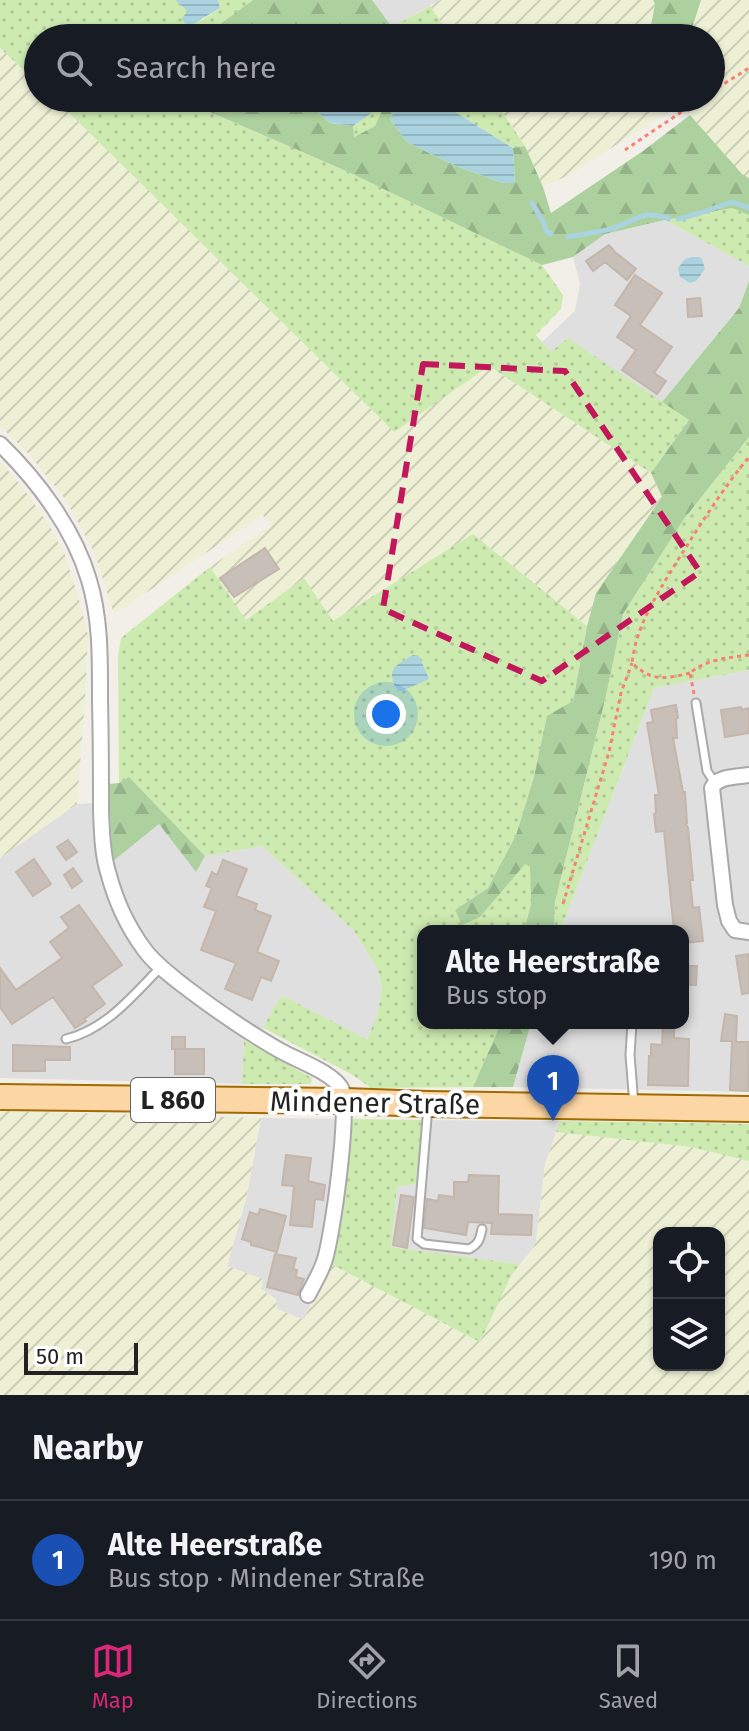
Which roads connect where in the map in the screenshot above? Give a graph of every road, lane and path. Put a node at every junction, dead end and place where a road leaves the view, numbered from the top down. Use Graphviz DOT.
graph roads {
  1 [pos="749,68"];
  2 [pos="725,83"];
  3 [pos="681,112"];
  4 [pos="625,150"];
  5 [pos="0,444"];
  6 [pos="749,457"];
  7 [pos="749,655"];
  8 [pos="632,663"];
  9 [pos="690,673"];
  10 [pos="696,703"];
  11 [pos="749,775"];
  12 [pos="715,783"];
  13 [pos="563,904"];
  14 [pos="749,932"];
  15 [pos="162,967"];
  16 [pos="632,1029"];
  17 [pos="66,1039"];
  18 [pos="0,1097"];
  19 [pos="345,1101"];
  20 [pos="428,1104"];
  21 [pos="634,1108"];
  22 [pos="749,1109"];
  23 [pos="482,1229"];
  24 [pos="308,1295"];
  1 -- 2 [label="path"];
  3 -- 4 [label="path"];
  5 -- 15 [label="street"];
  6 -- 8 [label="path"];
  7 -- 9 [label="path"];
  8 -- 9 [label="path"];
  8 -- 13 [label="path"];
  9 -- 10 [label="path"];
  10 -- 12 [label="lane"];
  11 -- 12 [label="street"];
  12 -- 14 [label="street"];
  15 -- 17 [label="lane"];
  15 -- 19 [label="street"];
  16 -- 21 [label="lane"];
  18 -- 19 [label="main road, Mindener Straße / L 860"];
  19 -- 20 [label="main road, Mindener Straße / L 860"];
  19 -- 24 [label="street"];
  20 -- 21 [label="main road, Mindener Straße / L 860"];
  20 -- 23 [label="lane"];
  21 -- 22 [label="main road, Mindener Straße / L 860"];
}
